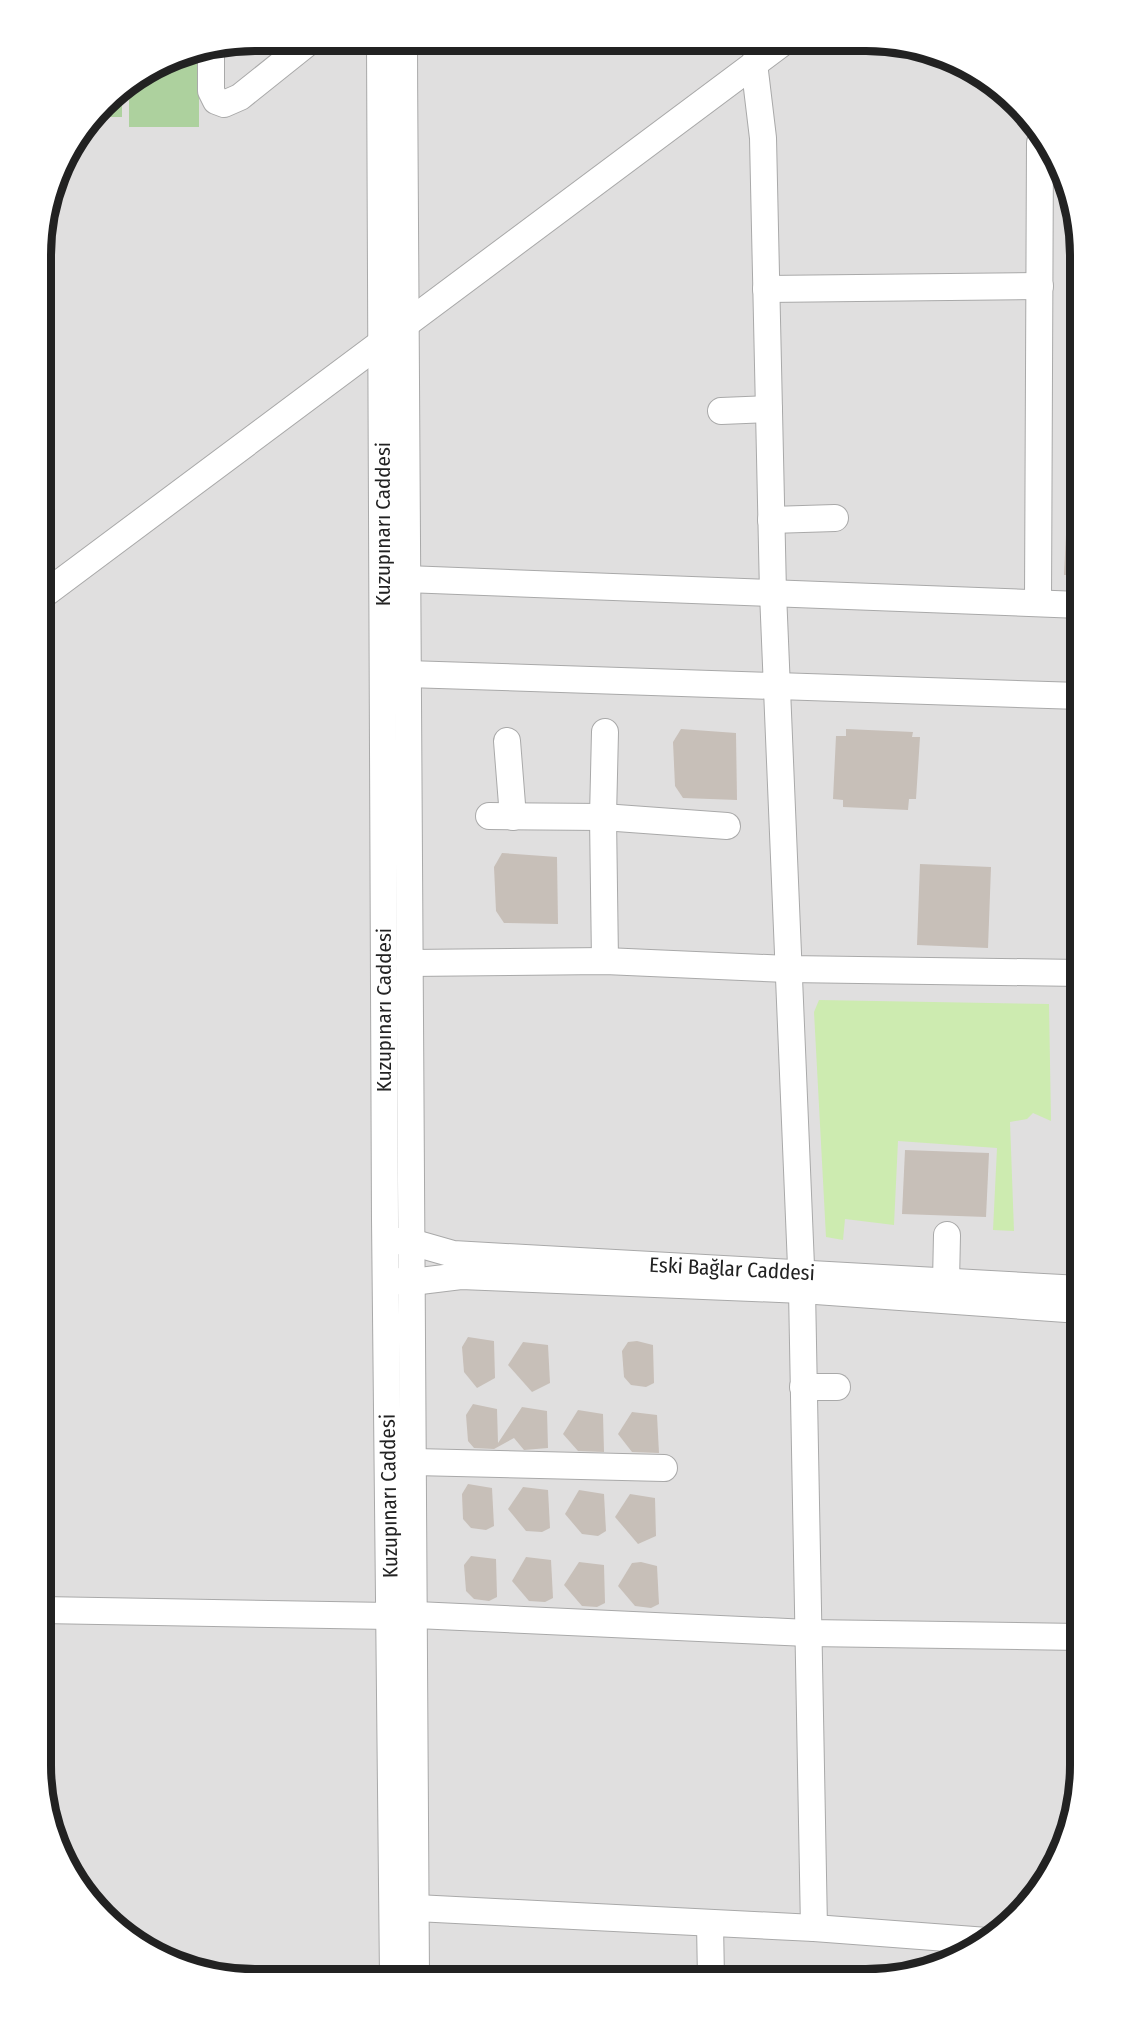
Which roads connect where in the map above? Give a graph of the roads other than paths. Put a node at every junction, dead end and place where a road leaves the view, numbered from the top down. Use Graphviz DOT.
graph roads {
  1 [pos="298,51"];
  2 [pos="380,51"];
  3 [pos="404,51"];
  4 [pos="771,51"];
  5 [pos="211,56"];
  6 [pos="754,63"];
  7 [pos="1040,149"];
  8 [pos="1040,286"];
  9 [pos="766,289"];
  10 [pos="405,326"];
  11 [pos="382,342"];
  12 [pos="769,409"];
  13 [pos="721,411"];
  14 [pos="835,518"];
  15 [pos="771,520"];
  16 [pos="406,579"];
  17 [pos="51,589"];
  18 [pos="773,593"];
  19 [pos="1038,603"];
  20 [pos="1070,605"];
  21 [pos="407,674"];
  22 [pos="779,688"];
  23 [pos="1070,696"];
  24 [pos="605,732"];
  25 [pos="507,741"];
  26 [pos="603,817"];
  27 [pos="727,826"];
  28 [pos="605,961"];
  29 [pos="409,963"];
  30 [pos="788,969"];
  31 [pos="1070,973"];
  32 [pos="947,1235"];
  33 [pos="385,1240"];
  34 [pos="411,1242"];
  35 [pos="386,1280"];
  36 [pos="801,1281"];
  37 [pos="412,1282"];
  38 [pos="946,1282"];
  39 [pos="1070,1288"];
  40 [pos="1070,1309"];
  41 [pos="804,1387"];
  42 [pos="837,1387"];
  43 [pos="414,1462"];
  44 [pos="664,1468"];
  45 [pos="51,1610"];
  46 [pos="416,1615"];
  47 [pos="390,1616"];
  48 [pos="808,1633"];
  49 [pos="1070,1637"];
  50 [pos="416,1908"];
  51 [pos="710,1924"];
  52 [pos="814,1928"];
  53 [pos="971,1940"];
  54 [pos="393,1969"];
  55 [pos="416,1969"];
  56 [pos="711,1969"];
  1 -- 5 [label="street"];
  2 -- 11 [label="street, Kuzupınarı Caddesi"];
  3 -- 10 [label="street, Kuzupınarı Caddesi"];
  4 -- 6 [label="street"];
  6 -- 9 [label="street"];
  6 -- 10 [label="street"];
  7 -- 8 [label="street"];
  8 -- 9 [label="street"];
  8 -- 19 [label="street"];
  9 -- 12 [label="street"];
  10 -- 11 [label="street"];
  10 -- 16 [label="street, Kuzupınarı Caddesi"];
  11 -- 17 [label="street"];
  11 -- 33 [label="street, Kuzupınarı Caddesi"];
  12 -- 13 [label="street"];
  12 -- 15 [label="street"];
  14 -- 15 [label="street"];
  15 -- 18 [label="street"];
  16 -- 18 [label="street"];
  16 -- 21 [label="street, Kuzupınarı Caddesi"];
  18 -- 19 [label="street"];
  18 -- 22 [label="street"];
  19 -- 20 [label="street"];
  21 -- 22 [label="street"];
  21 -- 29 [label="street, Kuzupınarı Caddesi"];
  22 -- 23 [label="street"];
  22 -- 30 [label="street"];
  24 -- 26 [label="street"];
  25 -- 26 [label="street"];
  26 -- 27 [label="street"];
  26 -- 28 [label="street"];
  28 -- 29 [label="street"];
  28 -- 30 [label="street"];
  29 -- 34 [label="street, Kuzupınarı Caddesi"];
  30 -- 31 [label="street"];
  30 -- 36 [label="street"];
  32 -- 38 [label="street"];
  33 -- 34 [label="street, Eski Bağlar Caddesi"];
  33 -- 35 [label="street, Kuzupınarı Caddesi"];
  34 -- 36 [label="street, Eski Bağlar Caddesi"];
  34 -- 37 [label="street, Kuzupınarı Caddesi"];
  35 -- 37 [label="street, Eski Bağlar Caddesi"];
  35 -- 47 [label="street, Kuzupınarı Caddesi"];
  36 -- 37 [label="street, Eski Bağlar Caddesi"];
  36 -- 38 [label="street, Eski Bağlar Caddesi"];
  36 -- 40 [label="street, Eski Bağlar Caddesi"];
  36 -- 41 [label="street"];
  37 -- 43 [label="street, Kuzupınarı Caddesi"];
  38 -- 39 [label="street, Eski Bağlar Caddesi"];
  41 -- 42 [label="street"];
  41 -- 48 [label="street"];
  43 -- 44 [label="street"];
  43 -- 46 [label="street, Kuzupınarı Caddesi"];
  45 -- 47 [label="street"];
  46 -- 48 [label="street"];
  46 -- 50 [label="street, Kuzupınarı Caddesi"];
  47 -- 54 [label="street, Kuzupınarı Caddesi"];
  48 -- 49 [label="street"];
  48 -- 52 [label="street"];
  50 -- 51 [label="street"];
  50 -- 55 [label="street, Kuzupınarı Caddesi"];
  51 -- 52 [label="street"];
  51 -- 56 [label="street"];
  52 -- 53 [label="street"];
}
